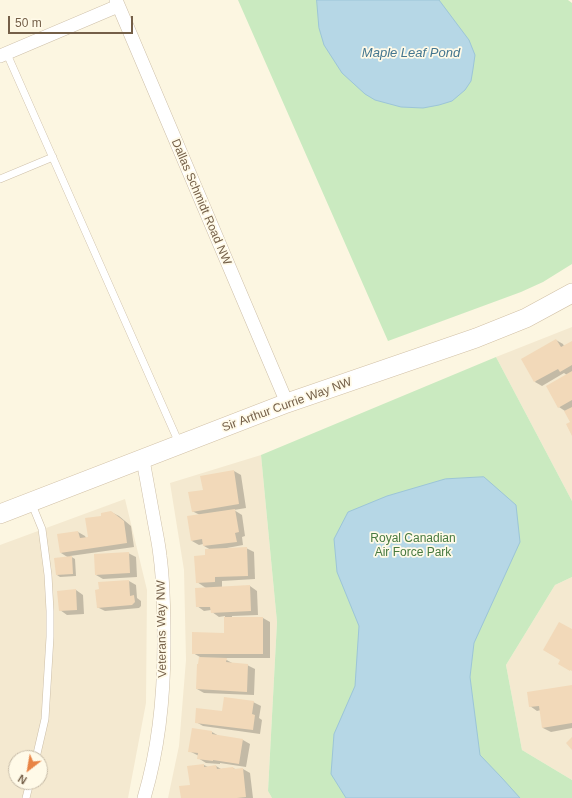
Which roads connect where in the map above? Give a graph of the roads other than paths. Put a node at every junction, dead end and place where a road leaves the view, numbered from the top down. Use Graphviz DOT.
graph roads {
  1 [pos="117,3"];
  2 [pos="3,55"];
  3 [pos="53,157"];
  4 [pos="0,179"];
  5 [pos="572,293"];
  6 [pos="287,403"];
  7 [pos="180,445"];
  8 [pos="143,460"];
  9 [pos="31,502"];
  10 [pos="0,514"];
  11 [pos="38,750"];
  12 [pos="144,798"];
  1 -- 2 [label="street"];
  1 -- 6 [label="street, Dallas Schmidt Road NW"];
  2 -- 3 [label="lane"];
  3 -- 4 [label="lane"];
  3 -- 7 [label="lane"];
  5 -- 6 [label="street, Sir Arthur Currie Way NW"];
  6 -- 7 [label="street, Sir Arthur Currie Way NW"];
  7 -- 8 [label="street, Sir Arthur Currie Way NW"];
  8 -- 9 [label="street, Sir Arthur Currie Way NW"];
  8 -- 12 [label="street, Veterans Way NW"];
  9 -- 10 [label="street, Sir Arthur Currie Way NW"];
  9 -- 11 [label="lane"];
}
